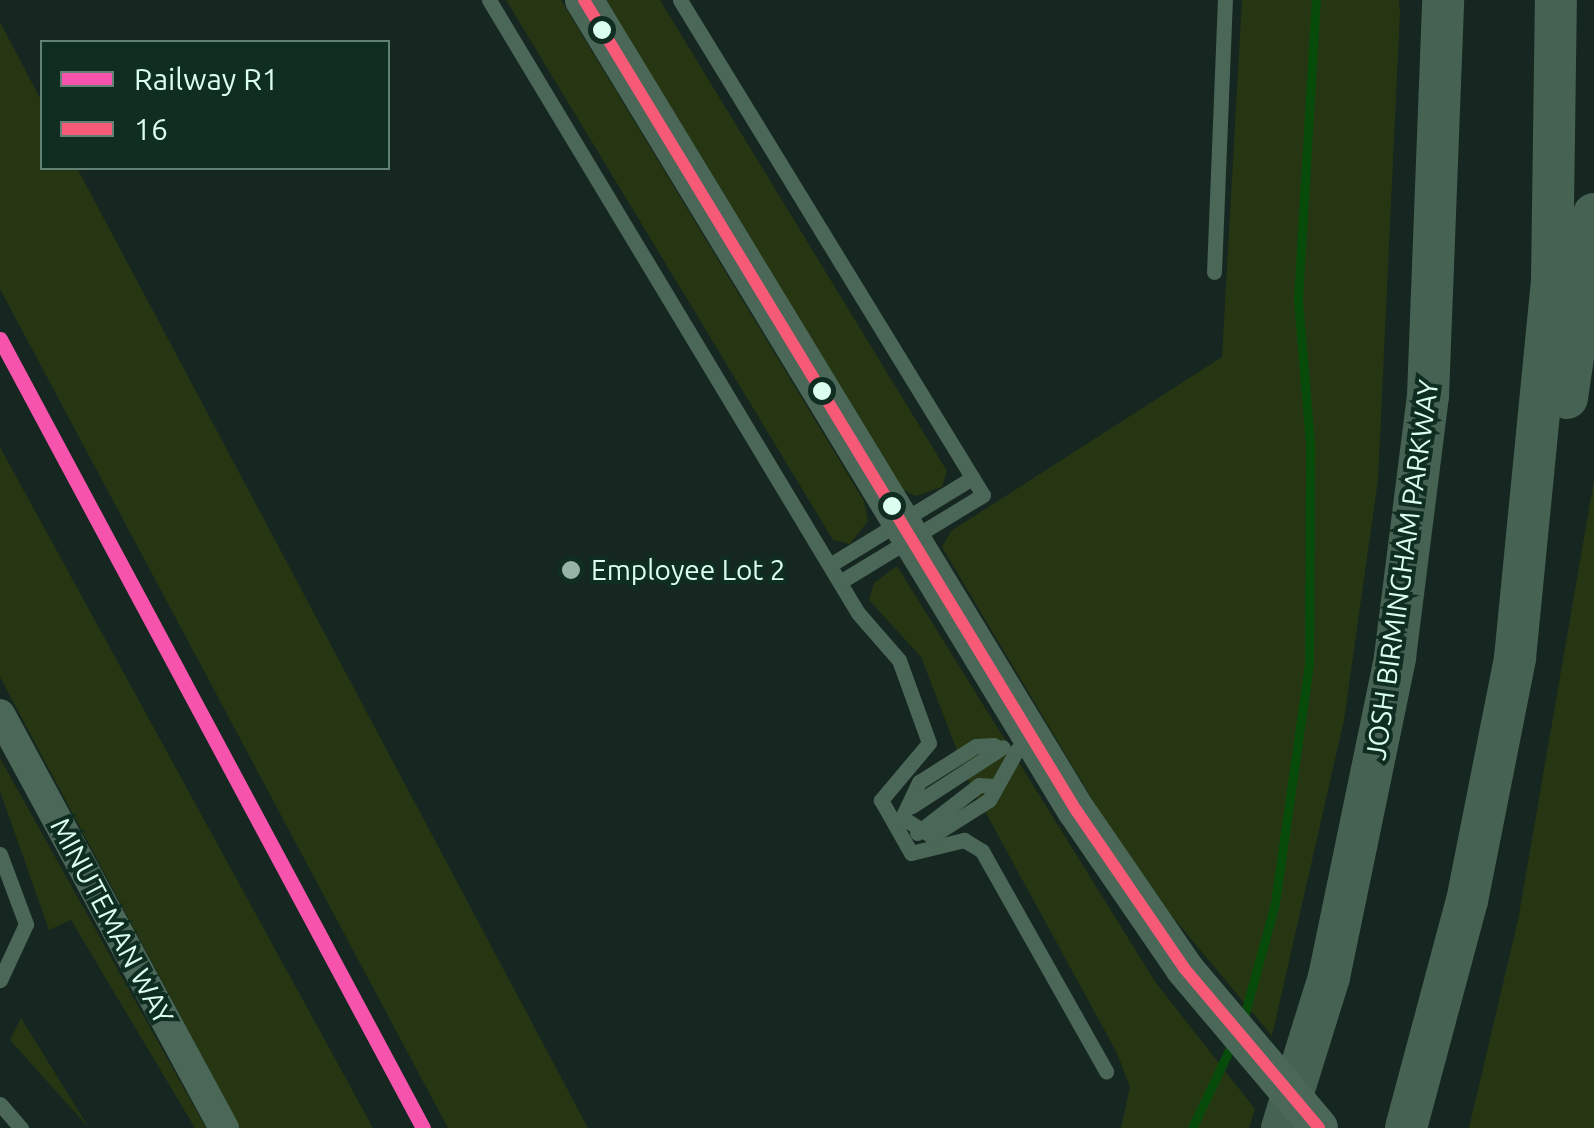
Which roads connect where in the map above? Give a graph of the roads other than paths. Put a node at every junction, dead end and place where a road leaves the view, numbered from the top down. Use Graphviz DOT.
graph roads {
  1 [pos="489,0"];
  2 [pos="584,0"];
  3 [pos="680,0"];
  4 [pos="1225,0"];
  5 [pos="1443,0"];
  6 [pos="1556,0"];
  7 [pos="1594,214"];
  8 [pos="1214,272"];
  9 [pos="972,478"];
  10 [pos="906,530"];
  11 [pos="830,566"];
  12 [pos="840,582"];
  13 [pos="1515,658"];
  14 [pos="0,714"];
  15 [pos="1025,744"];
  16 [pos="908,821"];
  17 [pos="0,854"];
  18 [pos="0,980"];
  19 [pos="1106,1071"];
  20 [pos="0,1104"];
  21 [pos="21,1128"];
  22 [pos="224,1128"];
  23 [pos="1282,1128"];
  24 [pos="1319,1128"];
  25 [pos="1406,1128"];
  1 -- 11 [label="lane"];
  2 -- 10 [label="street"];
  3 -- 9 [label="lane"];
  4 -- 8 [label="lane"];
  5 -- 23 [label="main road, JOSH BIRMINGHAM PARKWAY"];
  6 -- 13 [label="main road"];
  7 -- 13 [label="main road"];
  9 -- 10 [label="lane"];
  9 -- 10 [label="lane"];
  10 -- 11 [label="lane"];
  10 -- 12 [label="lane"];
  10 -- 15 [label="street"];
  11 -- 12 [label="lane"];
  12 -- 16 [label="lane"];
  13 -- 25 [label="main road"];
  14 -- 22 [label="street, MINUTEMAN WAY"];
  15 -- 16 [label="lane"];
  15 -- 16 [label="lane"];
  15 -- 24 [label="street, bridge"];
  16 -- 19 [label="lane"];
  17 -- 18 [label="lane"];
  20 -- 21 [label="lane"];
}
